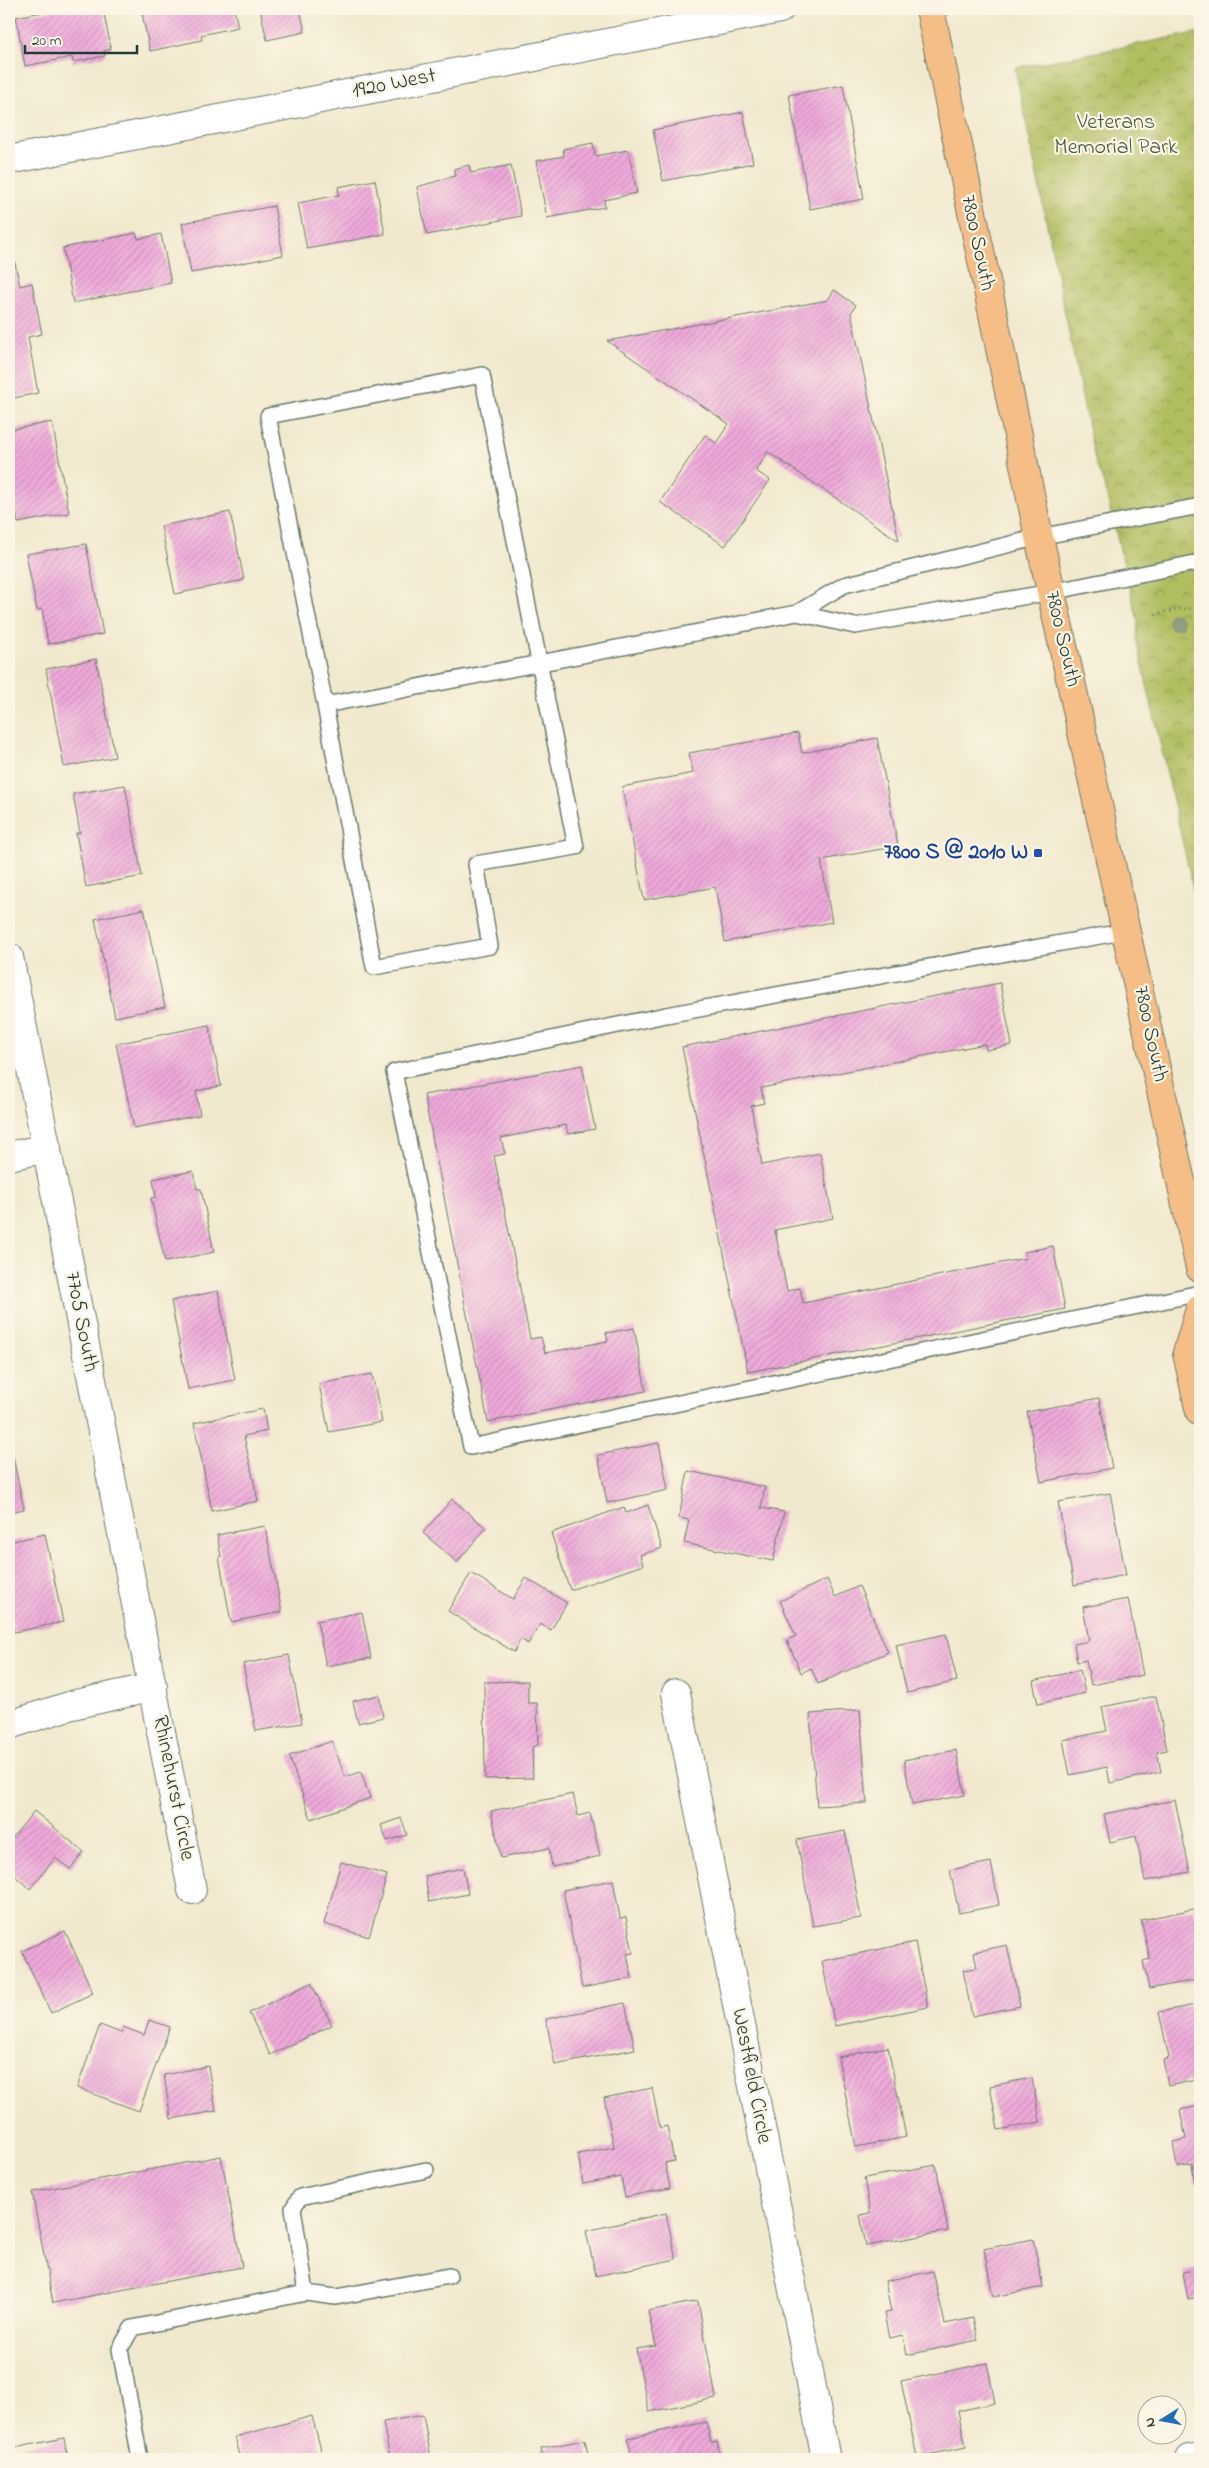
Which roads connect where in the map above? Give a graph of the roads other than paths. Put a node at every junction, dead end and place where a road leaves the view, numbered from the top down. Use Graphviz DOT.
graph roads {
  1 [pos="780,9"];
  2 [pos="930,9"];
  3 [pos="9,160"];
  4 [pos="1200,506"];
  5 [pos="1039,537"];
  6 [pos="1200,562"];
  7 [pos="1051,592"];
  8 [pos="797,613"];
  9 [pos="541,663"];
  10 [pos="325,705"];
  11 [pos="1128,930"];
  12 [pos="9,957"];
  13 [pos="47,1148"];
  14 [pos="9,1156"];
  15 [pos="1200,1268"];
  16 [pos="1200,1293"];
  17 [pos="1200,1309"];
  18 [pos="1200,1412"];
  19 [pos="153,1687"];
  20 [pos="676,1692"];
  21 [pos="9,1725"];
  22 [pos="192,1890"];
  23 [pos="426,2170"];
  24 [pos="448,2276"];
  25 [pos="306,2293"];
  26 [pos="1200,2457"];
  27 [pos="140,2459"];
  28 [pos="826,2459"];
  29 [pos="1190,2459"];
  1 -- 3 [label="street, 1920 West"];
  2 -- 5 [label="main road, 7800 South"];
  4 -- 5 [label="lane"];
  5 -- 7 [label="main road, 7800 South"];
  5 -- 8 [label="lane"];
  6 -- 7 [label="lane"];
  7 -- 8 [label="lane"];
  7 -- 11 [label="main road, 7800 South"];
  8 -- 9 [label="lane"];
  9 -- 10 [label="lane"];
  9 -- 10 [label="lane"];
  9 -- 10 [label="lane"];
  11 -- 15 [label="main road, 7800 South"];
  11 -- 16 [label="lane"];
  12 -- 13 [label="street, 7705 South"];
  13 -- 14 [label="street"];
  13 -- 19 [label="street, 7705 South"];
  17 -- 18 [label="main road"];
  19 -- 21 [label="street"];
  19 -- 22 [label="street, Rhinehurst Circle"];
  20 -- 28 [label="street, Westfield Circle"];
  23 -- 25 [label="lane"];
  24 -- 25 [label="lane"];
  25 -- 27 [label="lane"];
  26 -- 29 [label="street"];
}
